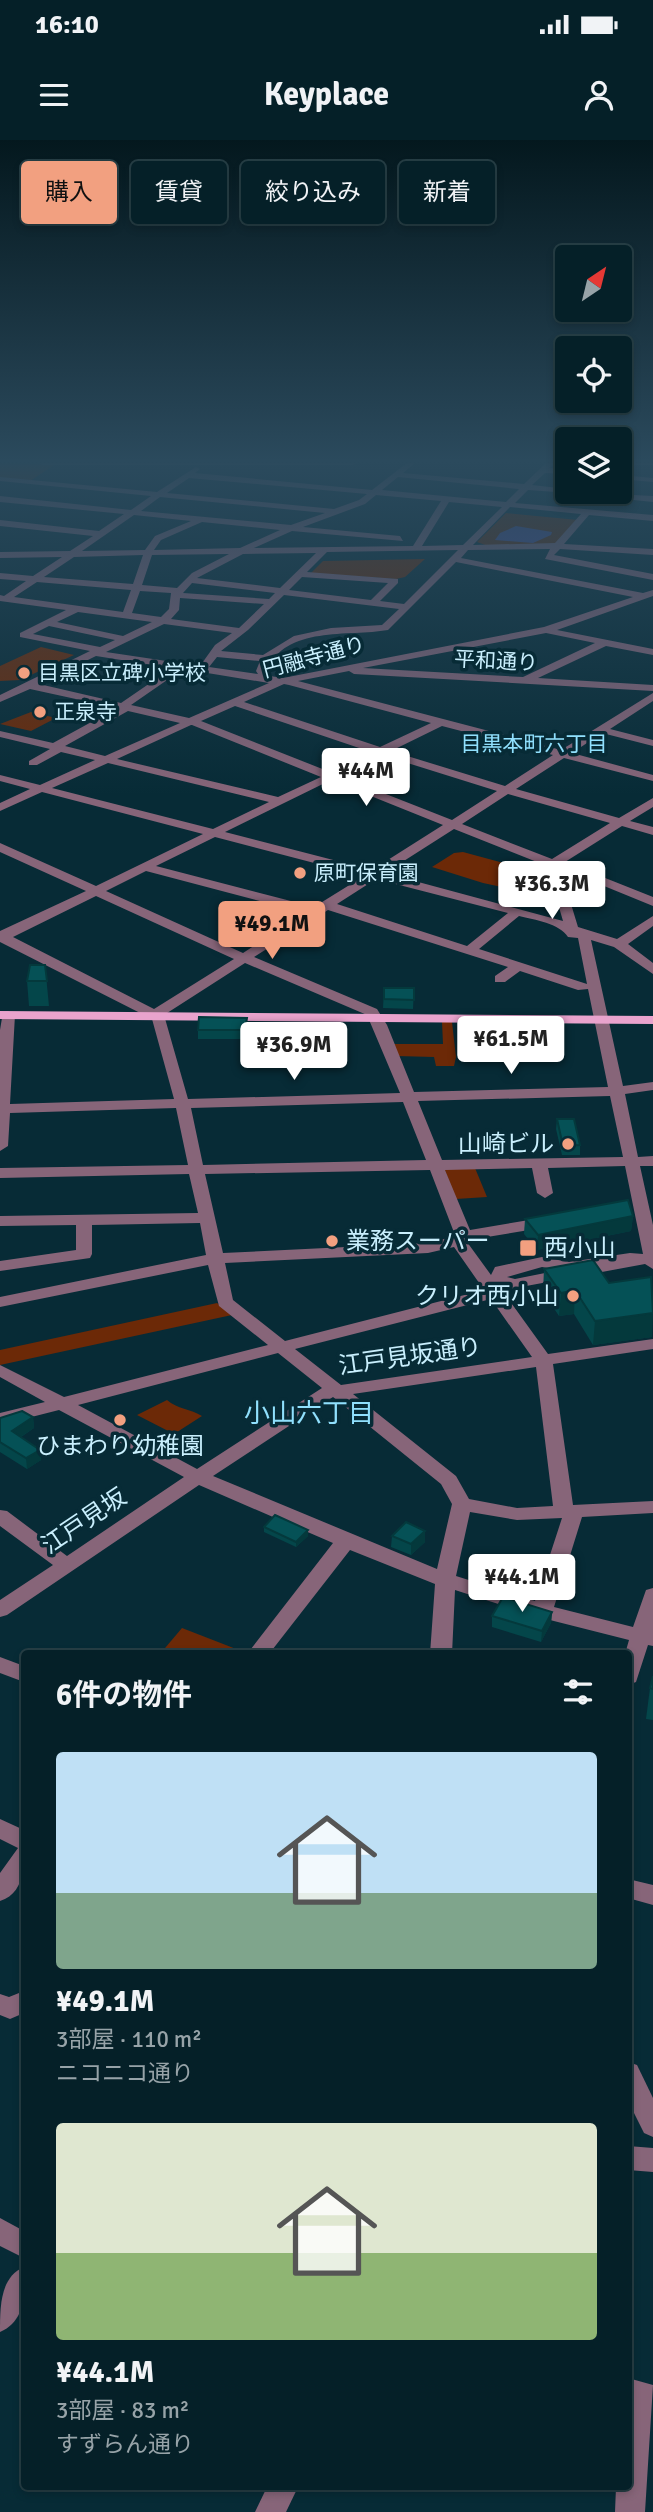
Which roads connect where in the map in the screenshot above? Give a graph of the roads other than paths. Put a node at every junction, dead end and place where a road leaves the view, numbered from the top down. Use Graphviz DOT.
graph roads {
  1 [pos="43,574"];
  2 [pos="140,574"];
  3 [pos="201,574"];
  4 [pos="299,574"];
  5 [pos="439,574"];
  6 [pos="532,574"];
  7 [pos="636,574"];
  8 [pos="0,576"];
  9 [pos="653,577"];
  10 [pos="34,580"];
  11 [pos="189,580"];
  12 [pos="136,588"];
  13 [pos="281,592"];
  14 [pos="176,593"];
  15 [pos="651,596"];
  16 [pos="4,598"];
  17 [pos="271,602"];
  18 [pos="373,603"];
  19 [pos="406,607"];
  20 [pos="76,609"];
  21 [pos="126,617"];
  22 [pos="161,622"];
  23 [pos="48,623"];
  24 [pos="546,630"];
  25 [pos="240,631"];
  26 [pos="124,639"];
  27 [pos="606,642"];
  28 [pos="97,651"];
  29 [pos="653,652"];
  30 [pos="214,654"];
  31 [pos="266,658"];
  32 [pos="178,667"];
  33 [pos="337,669"];
  34 [pos="201,671"];
  35 [pos="268,680"];
  36 [pos="282,681"];
  37 [pos="523,682"];
  38 [pos="28,685"];
  39 [pos="653,688"];
  40 [pos="653,696"];
  41 [pos="0,699"];
  42 [pos="233,702"];
  43 [pos="124,707"];
  44 [pos="635,708"];
  45 [pos="653,713"];
  46 [pos="191,722"];
  47 [pos="442,722"];
  48 [pos="602,730"];
  49 [pos="0,734"];
  50 [pos="653,743"];
  51 [pos="57,748"];
  52 [pos="379,753"];
  53 [pos="563,754"];
  54 [pos="107,759"];
  55 [pos="33,763"];
  56 [pos="331,776"];
  57 [pos="653,778"];
  58 [pos="0,780"];
  59 [pos="37,790"];
  60 [pos="505,791"];
  61 [pos="280,801"];
  62 [pos="653,802"];
  63 [pos="0,807"];
  64 [pos="170,809"];
  65 [pos="154,818"];
  66 [pos="621,822"];
  67 [pos="453,825"];
  68 [pos="653,831"];
  69 [pos="211,835"];
  70 [pos="0,847"];
  71 [pos="555,864"];
  72 [pos="145,867"];
  73 [pos="372,877"];
  74 [pos="96,891"];
  75 [pos="653,902"];
  76 [pos="322,909"];
  77 [pos="513,915"];
  78 [pos="653,920"];
  79 [pos="574,931"];
  80 [pos="1,937"];
  81 [pos="619,944"];
  82 [pos="470,950"];
  83 [pos="244,958"];
  84 [pos="519,966"];
  85 [pos="653,970"];
  86 [pos="500,979"];
  87 [pos="583,987"];
  88 [pos="4,1015"];
  89 [pos="156,1016"];
  90 [pos="377,1018"];
  91 [pos="600,1020"];
  92 [pos="653,1020"];
  93 [pos="653,1086"];
  94 [pos="617,1091"];
  95 [pos="407,1097"];
  96 [pos="182,1103"];
  97 [pos="2,1109"];
  98 [pos="0,1146"];
  99 [pos="653,1161"];
  100 [pos="631,1162"];
  101 [pos="539,1164"];
  102 [pos="436,1166"];
  103 [pos="195,1170"];
  104 [pos="0,1173"];
  105 [pos="545,1192"];
  106 [pos="640,1205"];
  107 [pos="620,1209"];
  108 [pos="206,1218"];
  109 [pos="566,1219"];
  110 [pos="84,1220"];
  111 [pos="0,1221"];
  112 [pos="461,1239"];
  113 [pos="216,1258"];
  114 [pos="649,1261"];
  115 [pos="0,1266"];
  116 [pos="500,1288"];
  117 [pos="0,1302"];
  118 [pos="653,1344"];
  119 [pos="282,1347"];
  120 [pos="544,1361"];
  121 [pos="0,1370"];
  122 [pos="335,1391"];
  123 [pos="63,1403"];
  124 [pos="0,1419"];
  125 [pos="198,1477"];
  126 [pos="462,1504"];
  127 [pos="653,1507"];
  128 [pos="569,1512"];
  129 [pos="0,1516"];
  130 [pos="346,1541"];
  131 [pos="66,1565"];
  132 [pos="445,1580"];
  133 [pos="653,1595"];
  134 [pos="0,1610"];
  135 [pos="542,1611"];
  136 [pos="648,1637"];
  137 [pos="260,1650"];
  138 [pos="441,1650"];
  139 [pos="0,1665"];
  140 [pos="632,1669"];
  141 [pos="21,1673"];
  142 [pos="0,1828"];
  143 [pos="21,1839"];
  144 [pos="21,1860"];
  145 [pos="632,1889"];
  146 [pos="0,1892"];
  147 [pos="653,1895"];
  148 [pos="21,2002"];
  149 [pos="0,2004"];
  150 [pos="632,2082"];
  151 [pos="653,2125"];
  152 [pos="632,2158"];
  153 [pos="653,2160"];
  154 [pos="0,2231"];
  155 [pos="21,2243"];
  156 [pos="21,2285"];
  157 [pos="0,2318"];
  158 [pos="639,2395"];
  159 [pos="632,2486"];
  160 [pos="281,2490"];
  161 [pos="632,2490"];
  162 [pos="270,2512"];
  163 [pos="630,2512"];
  1 -- 10 [label="street"];
  2 -- 12 [label="street"];
  3 -- 11 [label="street"];
  4 -- 13 [label="street"];
  4 -- 18 [label="street"];
  5 -- 19 [label="street"];
  6 -- 15 [label="street"];
  7 -- 9 [label="street"];
  8 -- 10 [label="street"];
  10 -- 12 [label="street"];
  10 -- 16 [label="street"];
  11 -- 13 [label="street"];
  11 -- 14 [label="street"];
  12 -- 14 [label="street"];
  12 -- 21 [label="street"];
  13 -- 17 [label="street"];
  13 -- 18 [label="street"];
  14 -- 17 [label="street"];
  14 -- 22 [label="street"];
  15 -- 24 [label="street, 円融寺通り"];
  16 -- 20 [label="street"];
  17 -- 25 [label="street"];
  18 -- 19 [label="street"];
  19 -- 31 [label="street"];
  20 -- 21 [label="street"];
  20 -- 23 [label="street"];
  21 -- 22 [label="street"];
  22 -- 25 [label="street"];
  22 -- 26 [label="street"];
  23 -- 26 [label="street"];
  23 -- 28 [label="street"];
  24 -- 27 [label="street"];
  24 -- 33 [label="street, 円融寺通り"];
  25 -- 30 [label="street"];
  26 -- 28 [label="street"];
  27 -- 29 [label="street"];
  27 -- 37 [label="street"];
  28 -- 32 [label="street"];
  28 -- 38 [label="street"];
  30 -- 31 [label="street"];
  30 -- 34 [label="street"];
  31 -- 35 [label="street"];
  32 -- 34 [label="street"];
  32 -- 43 [label="street"];
  33 -- 36 [label="street, 円融寺通り"];
  33 -- 37 [label="street, 平和通り"];
  34 -- 35 [label="street"];
  35 -- 36 [label="street"];
  36 -- 42 [label="street, 円融寺通り"];
  36 -- 47 [label="street"];
  37 -- 39 [label="street, 平和通り"];
  38 -- 41 [label="street"];
  38 -- 43 [label="street"];
  40 -- 44 [label="street"];
  42 -- 46 [label="street, 円融寺通り"];
  42 -- 52 [label="street"];
  43 -- 46 [label="street"];
  43 -- 51 [label="street"];
  44 -- 45 [label="street"];
  44 -- 48 [label="street"];
  46 -- 54 [label="street, 円融寺通り"];
  46 -- 56 [label="street"];
  47 -- 52 [label="street"];
  47 -- 53 [label="street"];
  48 -- 50 [label="street"];
  48 -- 53 [label="street"];
  49 -- 51 [label="street"];
  51 -- 54 [label="street"];
  51 -- 55 [label="street"];
  52 -- 56 [label="street"];
  52 -- 60 [label="street"];
  53 -- 57 [label="street"];
  53 -- 60 [label="street"];
  54 -- 59 [label="street, 円融寺通り"];
  54 -- 61 [label="street"];
  56 -- 61 [label="street"];
  56 -- 67 [label="street"];
  58 -- 59 [label="street"];
  59 -- 63 [label="street, 円融寺通り"];
  59 -- 65 [label="street"];
  59 -- 69 [label="street"];
  60 -- 66 [label="street"];
  60 -- 67 [label="street"];
  61 -- 69 [label="street"];
  62 -- 66 [label="street"];
  64 -- 65 [label="street"];
  65 -- 69 [label="street"];
  66 -- 68 [label="street"];
  66 -- 71 [label="street"];
  67 -- 71 [label="street"];
  67 -- 73 [label="street"];
  69 -- 72 [label="street"];
  69 -- 73 [label="street"];
  70 -- 74 [label="street"];
  71 -- 75 [label="street"];
  71 -- 79 [label="street"];
  72 -- 74 [label="street"];
  72 -- 76 [label="street"];
  73 -- 76 [label="street"];
  73 -- 77 [label="street"];
  73 -- 79 [label="street"];
  74 -- 80 [label="street"];
  74 -- 83 [label="street"];
  76 -- 82 [label="street"];
  76 -- 83 [label="street"];
  77 -- 79 [label="street"];
  77 -- 82 [label="street"];
  78 -- 81 [label="street"];
  79 -- 81 [label="street"];
  79 -- 87 [label="street"];
  79 -- 91 [label="street"];
  80 -- 89 [label="street"];
  81 -- 85 [label="street"];
  82 -- 84 [label="street"];
  83 -- 89 [label="street"];
  83 -- 90 [label="street"];
  84 -- 86 [label="street"];
  84 -- 87 [label="street"];
  87 -- 91 [label="street"];
  88 -- 89 [label="main road"];
  88 -- 97 [label="street"];
  89 -- 90 [label="main road"];
  89 -- 96 [label="street"];
  90 -- 91 [label="main road"];
  90 -- 95 [label="street"];
  91 -- 92 [label="main road"];
  91 -- 94 [label="street"];
  93 -- 94 [label="street"];
  94 -- 95 [label="street"];
  94 -- 100 [label="street"];
  95 -- 96 [label="street"];
  95 -- 102 [label="street"];
  96 -- 97 [label="street"];
  96 -- 103 [label="street"];
  97 -- 98 [label="street"];
  99 -- 100 [label="street"];
  100 -- 101 [label="street"];
  100 -- 106 [label="street"];
  101 -- 102 [label="street"];
  101 -- 105 [label="street"];
  102 -- 103 [label="street"];
  102 -- 112 [label="street"];
  103 -- 104 [label="street"];
  103 -- 108 [label="street"];
  106 -- 107 [label="street"];
  106 -- 114 [label="street"];
  108 -- 110 [label="street"];
  108 -- 113 [label="street"];
  109 -- 112 [label="street"];
  110 -- 111 [label="street"];
  110 -- 115 [label="street"];
  112 -- 113 [label="street"];
  112 -- 116 [label="street"];
  113 -- 117 [label="street"];
  113 -- 119 [label="street"];
  114 -- 116 [label="street"];
  116 -- 119 [label="street"];
  116 -- 120 [label="street"];
  118 -- 120 [label="street, 江戸見坂通り"];
  119 -- 122 [label="street"];
  119 -- 123 [label="street"];
  120 -- 122 [label="street, 江戸見坂通り"];
  120 -- 128 [label="street"];
  121 -- 123 [label="street"];
  122 -- 125 [label="street, 江戸見坂通り"];
  122 -- 126 [label="street"];
  123 -- 124 [label="street"];
  123 -- 125 [label="street"];
  125 -- 130 [label="street"];
  125 -- 131 [label="street, 江戸見坂"];
  126 -- 128 [label="street"];
  126 -- 132 [label="street"];
  127 -- 128 [label="street"];
  128 -- 135 [label="street"];
  129 -- 131 [label="street"];
  130 -- 132 [label="street"];
  130 -- 137 [label="street"];
  131 -- 134 [label="street, 江戸見坂"];
  132 -- 135 [label="street"];
  132 -- 138 [label="street"];
  133 -- 136 [label="street"];
  135 -- 136 [label="street"];
  136 -- 140 [label="street"];
  139 -- 141 [label="street"];
  142 -- 143 [label="street"];
  144 -- 146 [label="street"];
  145 -- 147 [label="street"];
  148 -- 149 [label="street"];
  150 -- 151 [label="street"];
  152 -- 153 [label="street"];
  154 -- 155 [label="street"];
  156 -- 157 [label="street"];
  158 -- 159 [label="street"];
  160 -- 162 [label="street"];
  161 -- 163 [label="street"];
}
